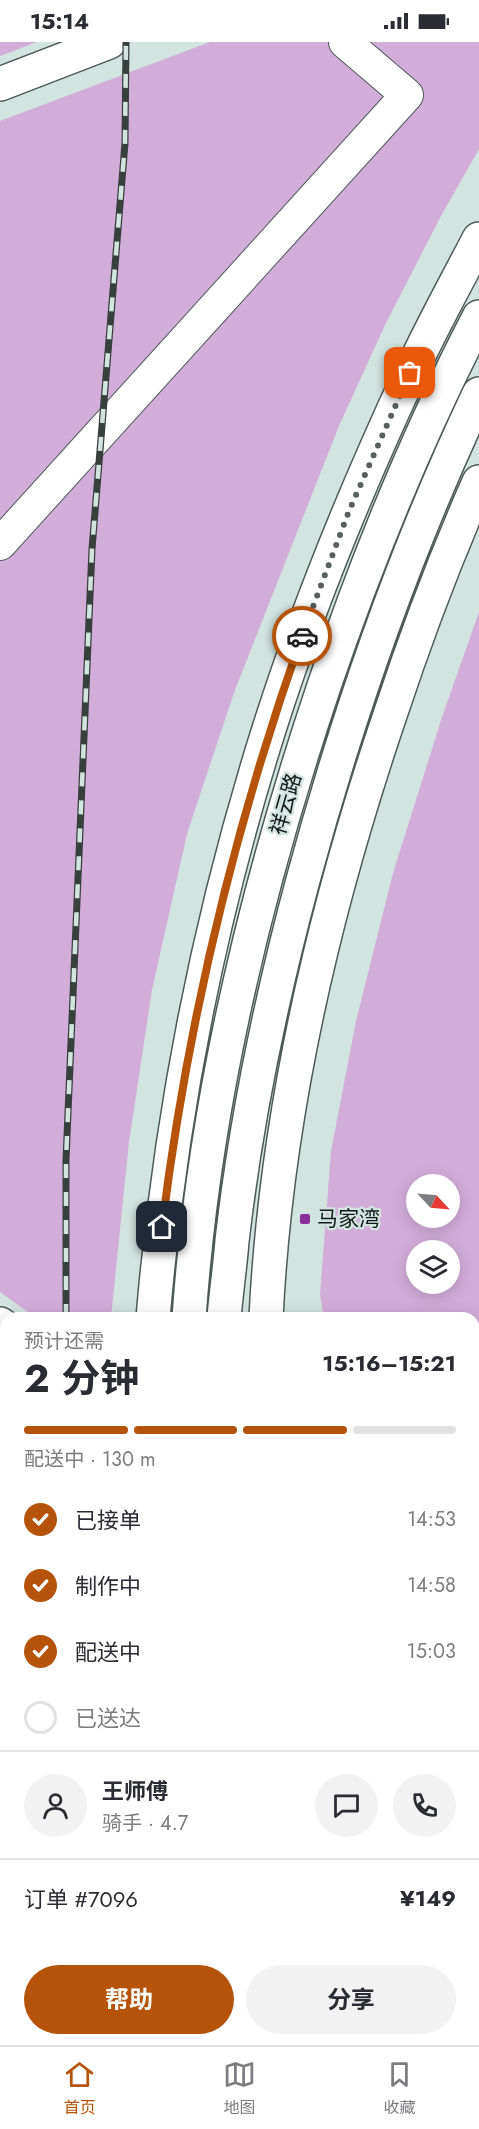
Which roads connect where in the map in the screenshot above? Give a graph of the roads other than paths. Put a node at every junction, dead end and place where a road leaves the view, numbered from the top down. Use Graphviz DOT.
graph roads {
  1 [pos="109,42"];
  2 [pos="345,42"];
  3 [pos="0,84"];
  4 [pos="479,239"];
  5 [pos="479,317"];
  6 [pos="479,394"];
  7 [pos="479,482"];
  8 [pos="0,544"];
  9 [pos="154,1312"];
  10 [pos="190,1312"];
  11 [pos="225,1312"];
  12 [pos="267,1312"];
  1 -- 3 [label="main road"];
  2 -- 8 [label="street"];
  4 -- 9 [label="main road"];
  5 -- 10 [label="main road, 祥云路"];
  6 -- 11 [label="main road, 祥云路"];
  7 -- 12 [label="main road"];
}
